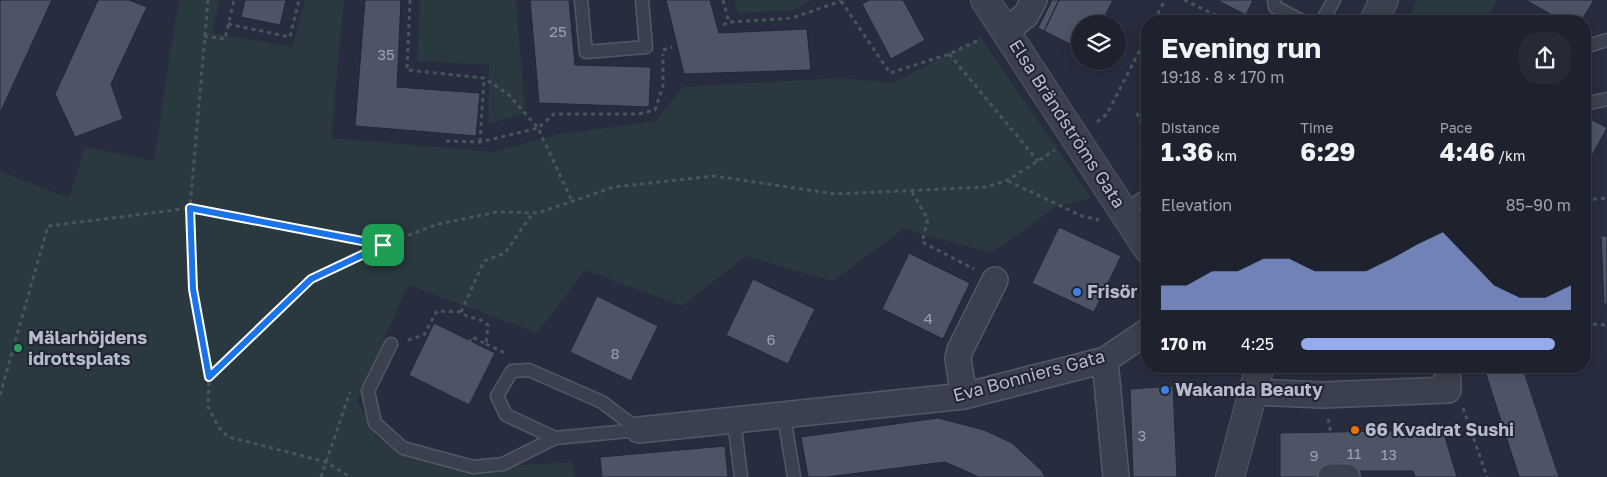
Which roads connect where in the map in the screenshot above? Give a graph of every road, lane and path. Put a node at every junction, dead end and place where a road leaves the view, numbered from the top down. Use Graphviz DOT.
graph roads {
  1 [pos="208,0"];
  2 [pos="234,0"];
  3 [pos="299,0"];
  4 [pos="410,0"];
  5 [pos="581,0"];
  6 [pos="642,0"];
  7 [pos="723,0"];
  8 [pos="1034,0"];
  9 [pos="1164,0"];
  10 [pos="1184,0"];
  11 [pos="1274,0"];
  12 [pos="1334,0"];
  13 [pos="1384,0"];
  14 [pos="841,1"];
  15 [pos="1157,15"];
  16 [pos="1215,15"];
  17 [pos="1290,15"];
  18 [pos="1325,15"];
  19 [pos="1377,15"];
  20 [pos="996,16"];
  21 [pos="729,22"];
  22 [pos="228,24"];
  23 [pos="723,26"];
  24 [pos="204,36"];
  25 [pos="1607,40"];
  26 [pos="1591,45"];
  27 [pos="646,47"];
  28 [pos="672,48"];
  29 [pos="1141,48"];
  30 [pos="663,50"];
  31 [pos="949,54"];
  32 [pos="484,78"];
  33 [pos="1607,99"];
  34 [pos="1591,103"];
  35 [pos="1137,114"];
  36 [pos="1097,122"];
  37 [pos="1141,123"];
  38 [pos="538,128"];
  39 [pos="446,141"];
  40 [pos="480,142"];
  41 [pos="1055,149"];
  42 [pos="1038,161"];
  43 [pos="1008,180"];
  44 [pos="912,192"];
  45 [pos="1607,198"];
  46 [pos="1591,199"];
  47 [pos="572,201"];
  48 [pos="190,208"];
  49 [pos="532,214"];
  50 [pos="1141,214"];
  51 [pos="1135,230"];
  52 [pos="383,245"];
  53 [pos="995,280"];
  54 [pos="461,312"];
  55 [pos="1591,324"];
  56 [pos="1607,325"];
  57 [pos="1141,336"];
  58 [pos="470,341"];
  59 [pos="391,344"];
  60 [pos="486,344"];
  61 [pos="493,347"];
  62 [pos="1105,360"];
  63 [pos="1258,373"];
  64 [pos="209,377"];
  65 [pos="1448,378"];
  66 [pos="368,391"];
  67 [pos="1252,392"];
  68 [pos="0,395"];
  69 [pos="964,396"];
  70 [pos="784,416"];
  71 [pos="734,420"];
  72 [pos="639,430"];
  73 [pos="555,438"];
  74 [pos="326,462"];
  75 [pos="322,477"];
  76 [pos="350,477"];
  77 [pos="741,477"];
  78 [pos="794,477"];
  79 [pos="1116,477"];
  80 [pos="1230,477"];
  81 [pos="1332,477"];
  82 [pos="1346,477"];
  83 [pos="1487,477"];
  1 -- 24 [label="path"];
  2 -- 22 [label="path"];
  3 -- 22 [label="path"];
  4 -- 32 [label="path"];
  5 -- 27 [label="lane"];
  6 -- 27 [label="lane"];
  7 -- 21 [label="path"];
  8 -- 20 [label="street"];
  9 -- 15 [label="path"];
  10 -- 16 [label="path"];
  11 -- 17 [label="lane"];
  12 -- 18 [label="lane"];
  13 -- 19 [label="street"];
  14 -- 21 [label="path"];
  14 -- 31 [label="path"];
  20 -- 31 [label="path"];
  20 -- 51 [label="street, Elsa Brändströms Gata"];
  21 -- 23 [label="path"];
  22 -- 24 [label="path"];
  24 -- 48 [label="path"];
  25 -- 26 [label="lane"];
  27 -- 30 [label="path"];
  28 -- 30 [label="path"];
  29 -- 36 [label="path"];
  30 -- 38 [label="path"];
  31 -- 42 [label="path"];
  32 -- 38 [label="path"];
  32 -- 40 [label="path"];
  33 -- 34 [label="lane"];
  35 -- 37 [label="path"];
  38 -- 40 [label="path"];
  38 -- 47 [label="path"];
  39 -- 40 [label="path"];
  41 -- 42 [label="path"];
  42 -- 43 [label="path"];
  43 -- 44 [label="path"];
  43 -- 51 [label="path"];
  44 -- 47 [label="path"];
  44 -- 53 [label="path"];
  45 -- 46 [label="path"];
  47 -- 49 [label="path"];
  48 -- 52 [label="path"];
  48 -- 64 [label="path"];
  48 -- 68 [label="path"];
  49 -- 52 [label="path"];
  49 -- 54 [label="path"];
  50 -- 51 [label="lane"];
  52 -- 64 [label="path"];
  53 -- 69 [label="street"];
  54 -- 59 [label="path"];
  54 -- 60 [label="path"];
  55 -- 56 [label="path"];
  57 -- 62 [label="street, Eva Bonniers Gata"];
  58 -- 60 [label="path"];
  59 -- 66 [label="lane"];
  60 -- 61 [label="path"];
  62 -- 69 [label="street, Eva Bonniers Gata"];
  62 -- 79 [label="street"];
  63 -- 67 [label="street"];
  64 -- 74 [label="path"];
  65 -- 67 [label="street"];
  65 -- 83 [label="path"];
  66 -- 73 [label="lane"];
  66 -- 74 [label="path"];
  67 -- 80 [label="street"];
  69 -- 70 [label="street, Eva Bonniers Gata"];
  70 -- 71 [label="street, Eva Bonniers Gata"];
  70 -- 78 [label="lane"];
  71 -- 72 [label="street, Eva Bonniers Gata"];
  71 -- 77 [label="lane"];
  72 -- 73 [label="lane, Eva Bonniers Gata"];
  72 -- 73 [label="lane"];
  74 -- 75 [label="path"];
  74 -- 76 [label="path"];
  81 -- 82 [label="street"];
}
